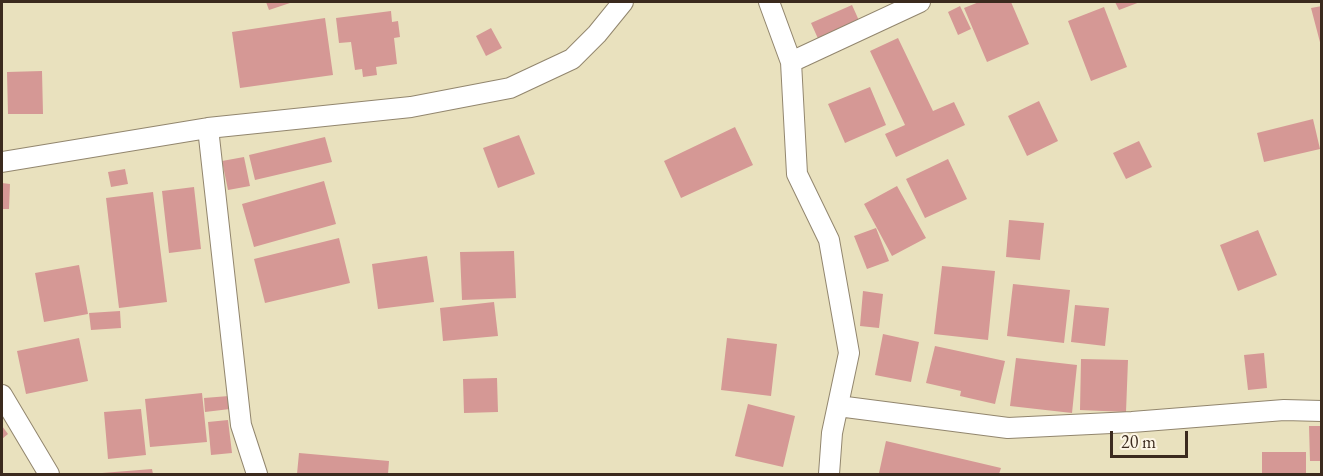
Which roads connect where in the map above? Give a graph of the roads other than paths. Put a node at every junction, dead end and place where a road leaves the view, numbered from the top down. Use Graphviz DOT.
graph roads {
  1 [pos="623,2"];
  2 [pos="769,2"];
  3 [pos="920,2"];
  4 [pos="790,62"];
  5 [pos="208,128"];
  6 [pos="2,162"];
  7 [pos="2,395"];
  8 [pos="838,406"];
  9 [pos="1322,411"];
  10 [pos="49,474"];
  11 [pos="257,474"];
  12 [pos="829,474"];
  1 -- 5 [label="street"];
  2 -- 4 [label="street"];
  3 -- 4 [label="street"];
  4 -- 8 [label="street"];
  5 -- 6 [label="street"];
  5 -- 11 [label="street"];
  7 -- 10 [label="street"];
  8 -- 9 [label="street"];
  8 -- 12 [label="street"];
}
